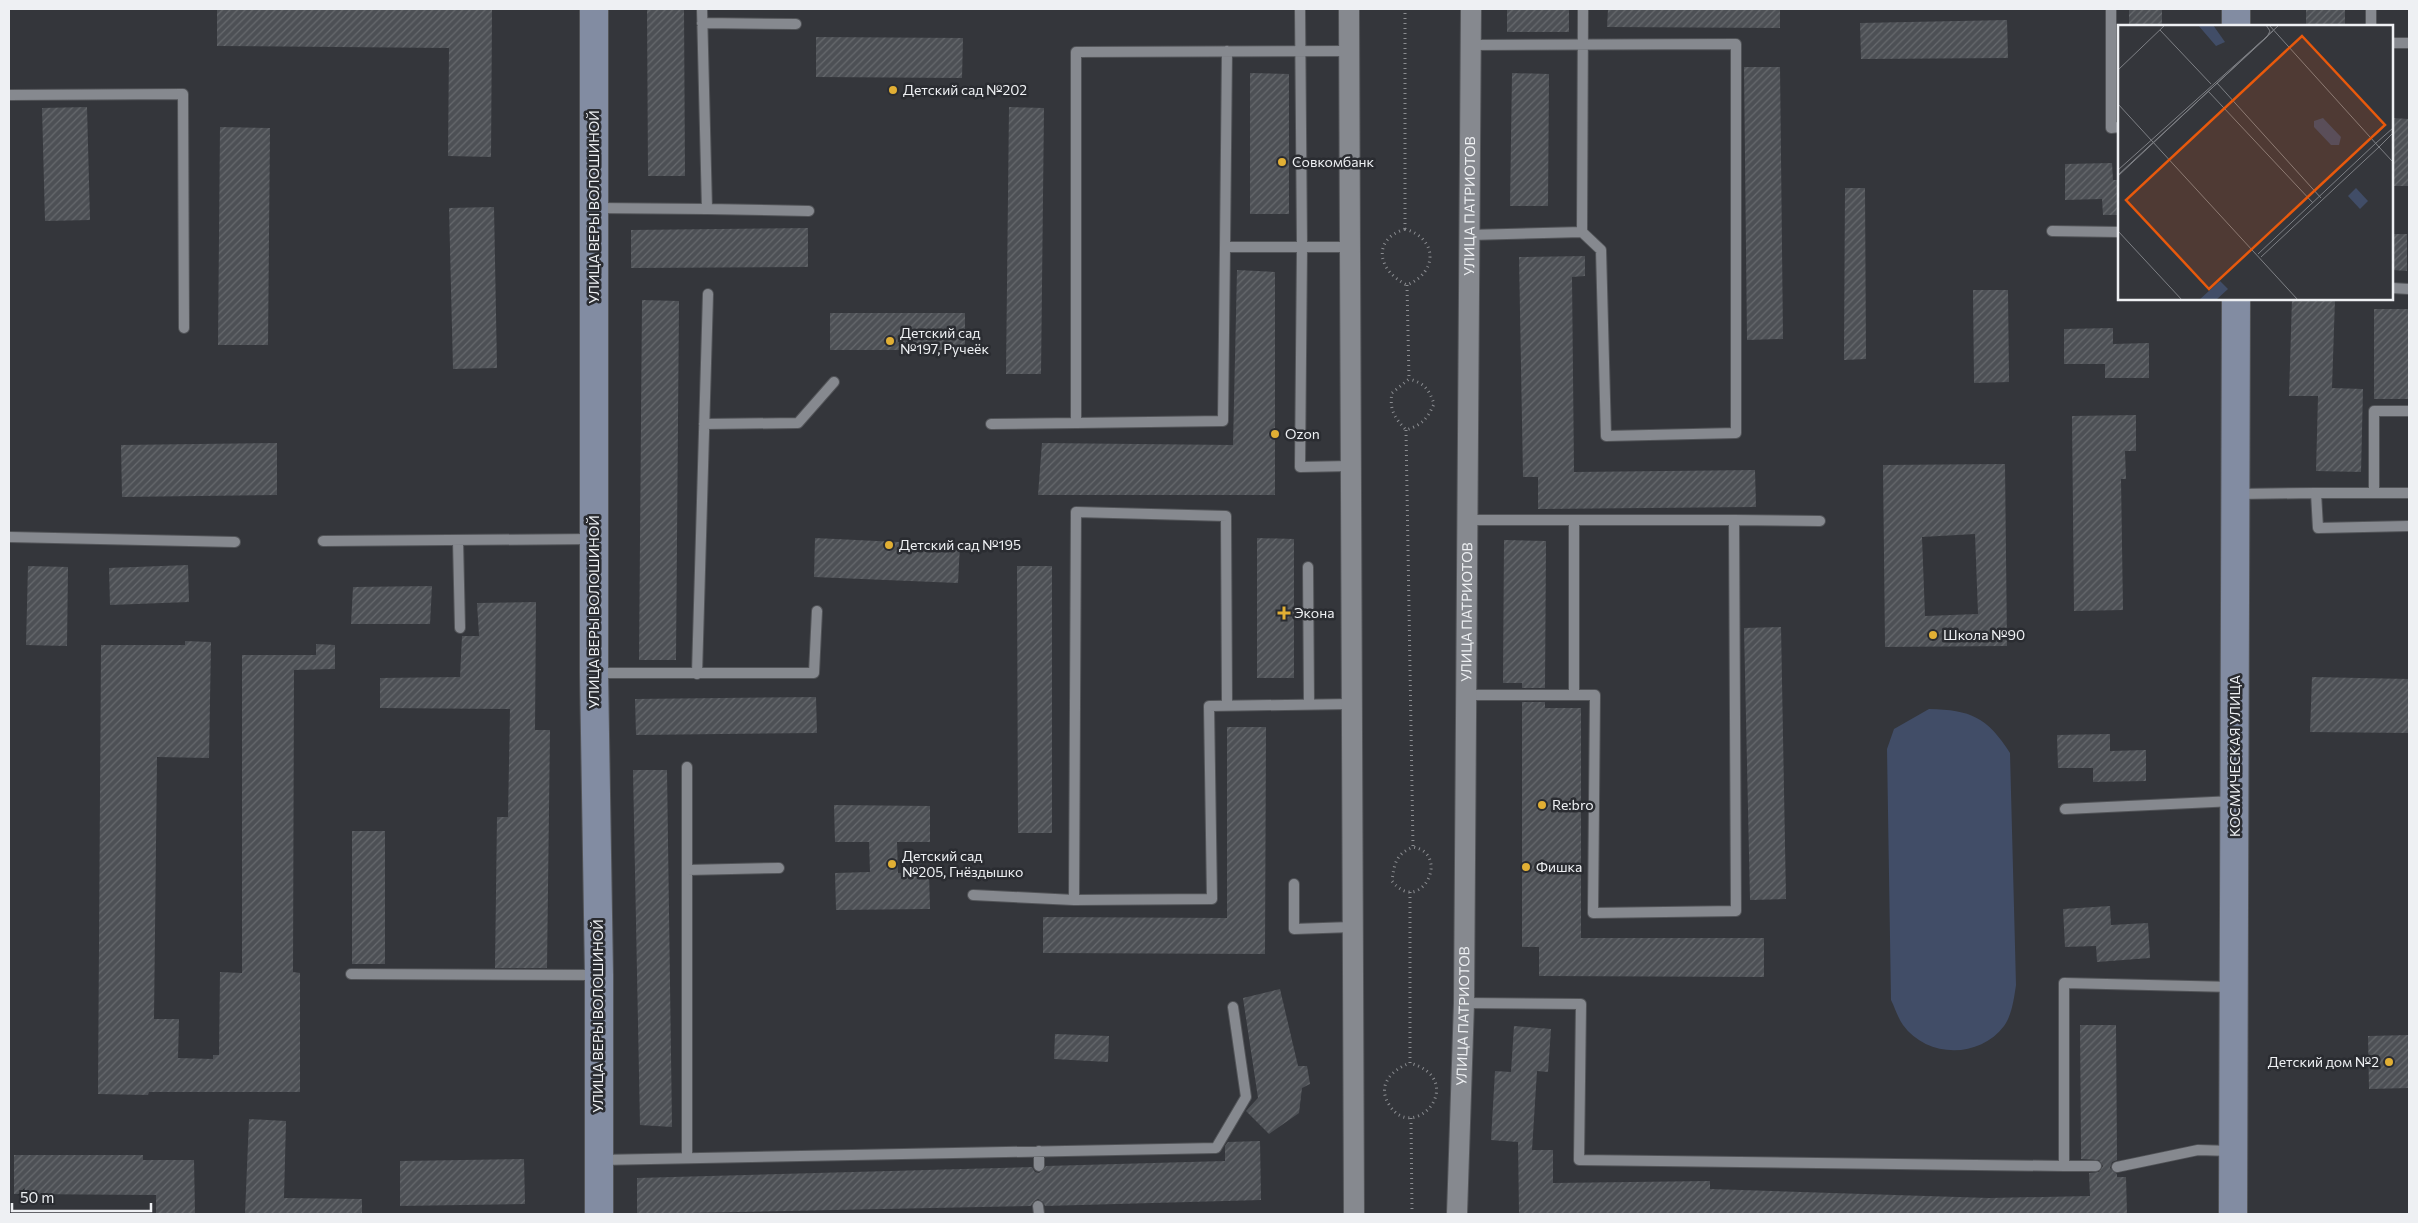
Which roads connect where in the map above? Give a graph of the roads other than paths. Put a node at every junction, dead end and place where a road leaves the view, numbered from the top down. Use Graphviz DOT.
graph roads {
  1 [pos="594,9"];
  2 [pos="702,9"];
  3 [pos="1300,9"];
  4 [pos="1349,9"];
  5 [pos="1471,9"];
  6 [pos="1583,9"];
  7 [pos="2111,9"];
  8 [pos="2236,9"];
  9 [pos="2371,9"];
  10 [pos="702,23"];
  11 [pos="796,24"];
  12 [pos="2236,25"];
  13 [pos="2371,25"];
  14 [pos="2393,43"];
  15 [pos="2409,43"];
  16 [pos="1582,44"];
  17 [pos="1471,45"];
  18 [pos="1227,51"];
  19 [pos="1300,51"];
  20 [pos="1349,51"];
  21 [pos="9,95"];
  22 [pos="2118,127"];
  23 [pos="594,208"];
  24 [pos="707,210"];
  25 [pos="809,211"];
  26 [pos="2052,231"];
  27 [pos="1582,232"];
  28 [pos="2118,232"];
  29 [pos="1469,235"];
  30 [pos="1225,247"];
  31 [pos="1302,247"];
  32 [pos="1350,247"];
  33 [pos="2409,279"];
  34 [pos="2393,288"];
  35 [pos="2407,289"];
  36 [pos="708,294"];
  37 [pos="2236,300"];
  38 [pos="184,328"];
  39 [pos="834,382"];
  40 [pos="2409,411"];
  41 [pos="1076,423"];
  42 [pos="704,424"];
  43 [pos="991,424"];
  44 [pos="1350,466"];
  45 [pos="2316,493"];
  46 [pos="2374,493"];
  47 [pos="2409,493"];
  48 [pos="2236,494"];
  49 [pos="1467,520"];
  50 [pos="1574,520"];
  51 [pos="1734,520"];
  52 [pos="1820,521"];
  53 [pos="2409,526"];
  54 [pos="9,537"];
  55 [pos="594,539"];
  56 [pos="323,541"];
  57 [pos="458,541"];
  58 [pos="235,542"];
  59 [pos="1308,567"];
  60 [pos="817,611"];
  61 [pos="460,628"];
  62 [pos="594,673"];
  63 [pos="697,674"];
  64 [pos="1574,695"];
  65 [pos="1466,696"];
  66 [pos="1228,704"];
  67 [pos="1308,704"];
  68 [pos="1351,704"];
  69 [pos="687,767"];
  70 [pos="2235,801"];
  71 [pos="2065,809"];
  72 [pos="779,868"];
  73 [pos="687,870"];
  74 [pos="1294,884"];
  75 [pos="972,895"];
  76 [pos="1074,900"];
  77 [pos="1352,927"];
  78 [pos="351,974"];
  79 [pos="599,975"];
  80 [pos="2234,987"];
  81 [pos="1464,1003"];
  82 [pos="1233,1007"];
  83 [pos="1039,1151"];
  84 [pos="2233,1151"];
  85 [pos="687,1157"];
  86 [pos="599,1160"];
  87 [pos="1039,1166"];
  88 [pos="2064,1166"];
  89 [pos="2096,1166"];
  90 [pos="2117,1166"];
  91 [pos="599,1214"];
  92 [pos="1354,1214"];
  93 [pos="1457,1214"];
  94 [pos="2233,1214"];
  1 -- 23 [label="street, УЛИЦА ВЕРЫ ВОЛОШИНОЙ"];
  2 -- 10 [label="lane"];
  3 -- 19 [label="lane"];
  4 -- 20 [label="street"];
  5 -- 17 [label="street, УЛИЦА ПАТРИОТОВ"];
  6 -- 16 [label="lane"];
  7 -- 22 [label="lane"];
  8 -- 12 [label="street"];
  9 -- 13 [label="lane"];
  10 -- 11 [label="lane"];
  10 -- 24 [label="lane"];
  14 -- 15 [label="lane"];
  16 -- 17 [label="lane"];
  16 -- 27 [label="lane"];
  16 -- 27 [label="lane"];
  17 -- 29 [label="street, УЛИЦА ПАТРИОТОВ"];
  18 -- 19 [label="lane"];
  18 -- 30 [label="lane"];
  18 -- 41 [label="lane"];
  19 -- 20 [label="lane"];
  19 -- 31 [label="lane"];
  20 -- 32 [label="street"];
  21 -- 38 [label="lane"];
  23 -- 24 [label="lane"];
  23 -- 55 [label="street, УЛИЦА ВЕРЫ ВОЛОШИНОЙ"];
  24 -- 25 [label="lane"];
  26 -- 28 [label="lane"];
  27 -- 29 [label="lane"];
  29 -- 49 [label="street, УЛИЦА ПАТРИОТОВ"];
  30 -- 31 [label="lane"];
  30 -- 41 [label="lane"];
  31 -- 32 [label="lane"];
  31 -- 44 [label="lane"];
  32 -- 44 [label="street"];
  33 -- 35 [label="lane"];
  34 -- 35 [label="lane"];
  36 -- 42 [label="lane"];
  37 -- 48 [label="street, КОСМИЧЕСКАЯ УЛИЦА"];
  39 -- 42 [label="lane"];
  40 -- 46 [label="lane"];
  41 -- 43 [label="lane"];
  42 -- 63 [label="lane"];
  44 -- 68 [label="street"];
  45 -- 46 [label="lane"];
  45 -- 48 [label="lane"];
  45 -- 53 [label="lane"];
  46 -- 47 [label="lane"];
  48 -- 70 [label="street, КОСМИЧЕСКАЯ УЛИЦА"];
  49 -- 50 [label="lane"];
  49 -- 65 [label="street, УЛИЦА ПАТРИОТОВ"];
  50 -- 51 [label="lane"];
  50 -- 64 [label="lane"];
  51 -- 52 [label="lane"];
  51 -- 64 [label="lane"];
  54 -- 58 [label="lane"];
  55 -- 57 [label="lane"];
  55 -- 62 [label="street, УЛИЦА ВЕРЫ ВОЛОШИНОЙ"];
  56 -- 57 [label="lane"];
  57 -- 61 [label="lane"];
  59 -- 67 [label="lane"];
  60 -- 63 [label="lane"];
  62 -- 63 [label="lane"];
  62 -- 79 [label="street, УЛИЦА ВЕРЫ ВОЛОШИНОЙ"];
  64 -- 65 [label="lane"];
  65 -- 81 [label="street, УЛИЦА ПАТРИОТОВ"];
  66 -- 67 [label="lane"];
  66 -- 76 [label="lane"];
  66 -- 76 [label="lane"];
  67 -- 68 [label="lane"];
  68 -- 77 [label="street"];
  69 -- 73 [label="lane"];
  70 -- 71 [label="lane"];
  70 -- 80 [label="street, КОСМИЧЕСКАЯ УЛИЦА"];
  72 -- 73 [label="lane"];
  73 -- 85 [label="lane"];
  74 -- 77 [label="lane"];
  75 -- 76 [label="lane"];
  77 -- 92 [label="street"];
  78 -- 79 [label="lane"];
  79 -- 86 [label="street, УЛИЦА ВЕРЫ ВОЛОШИНОЙ"];
  80 -- 84 [label="street, КОСМИЧЕСКАЯ УЛИЦА"];
  80 -- 88 [label="lane"];
  81 -- 88 [label="lane"];
  81 -- 93 [label="street, УЛИЦА ПАТРИОТОВ"];
  82 -- 83 [label="lane"];
  83 -- 85 [label="lane"];
  83 -- 87 [label="lane"];
  84 -- 90 [label="lane"];
  84 -- 94 [label="street, КОСМИЧЕСКАЯ УЛИЦА"];
  85 -- 86 [label="lane"];
  86 -- 91 [label="street, УЛИЦА ВЕРЫ ВОЛОШИНОЙ"];
  88 -- 89 [label="lane"];
}
